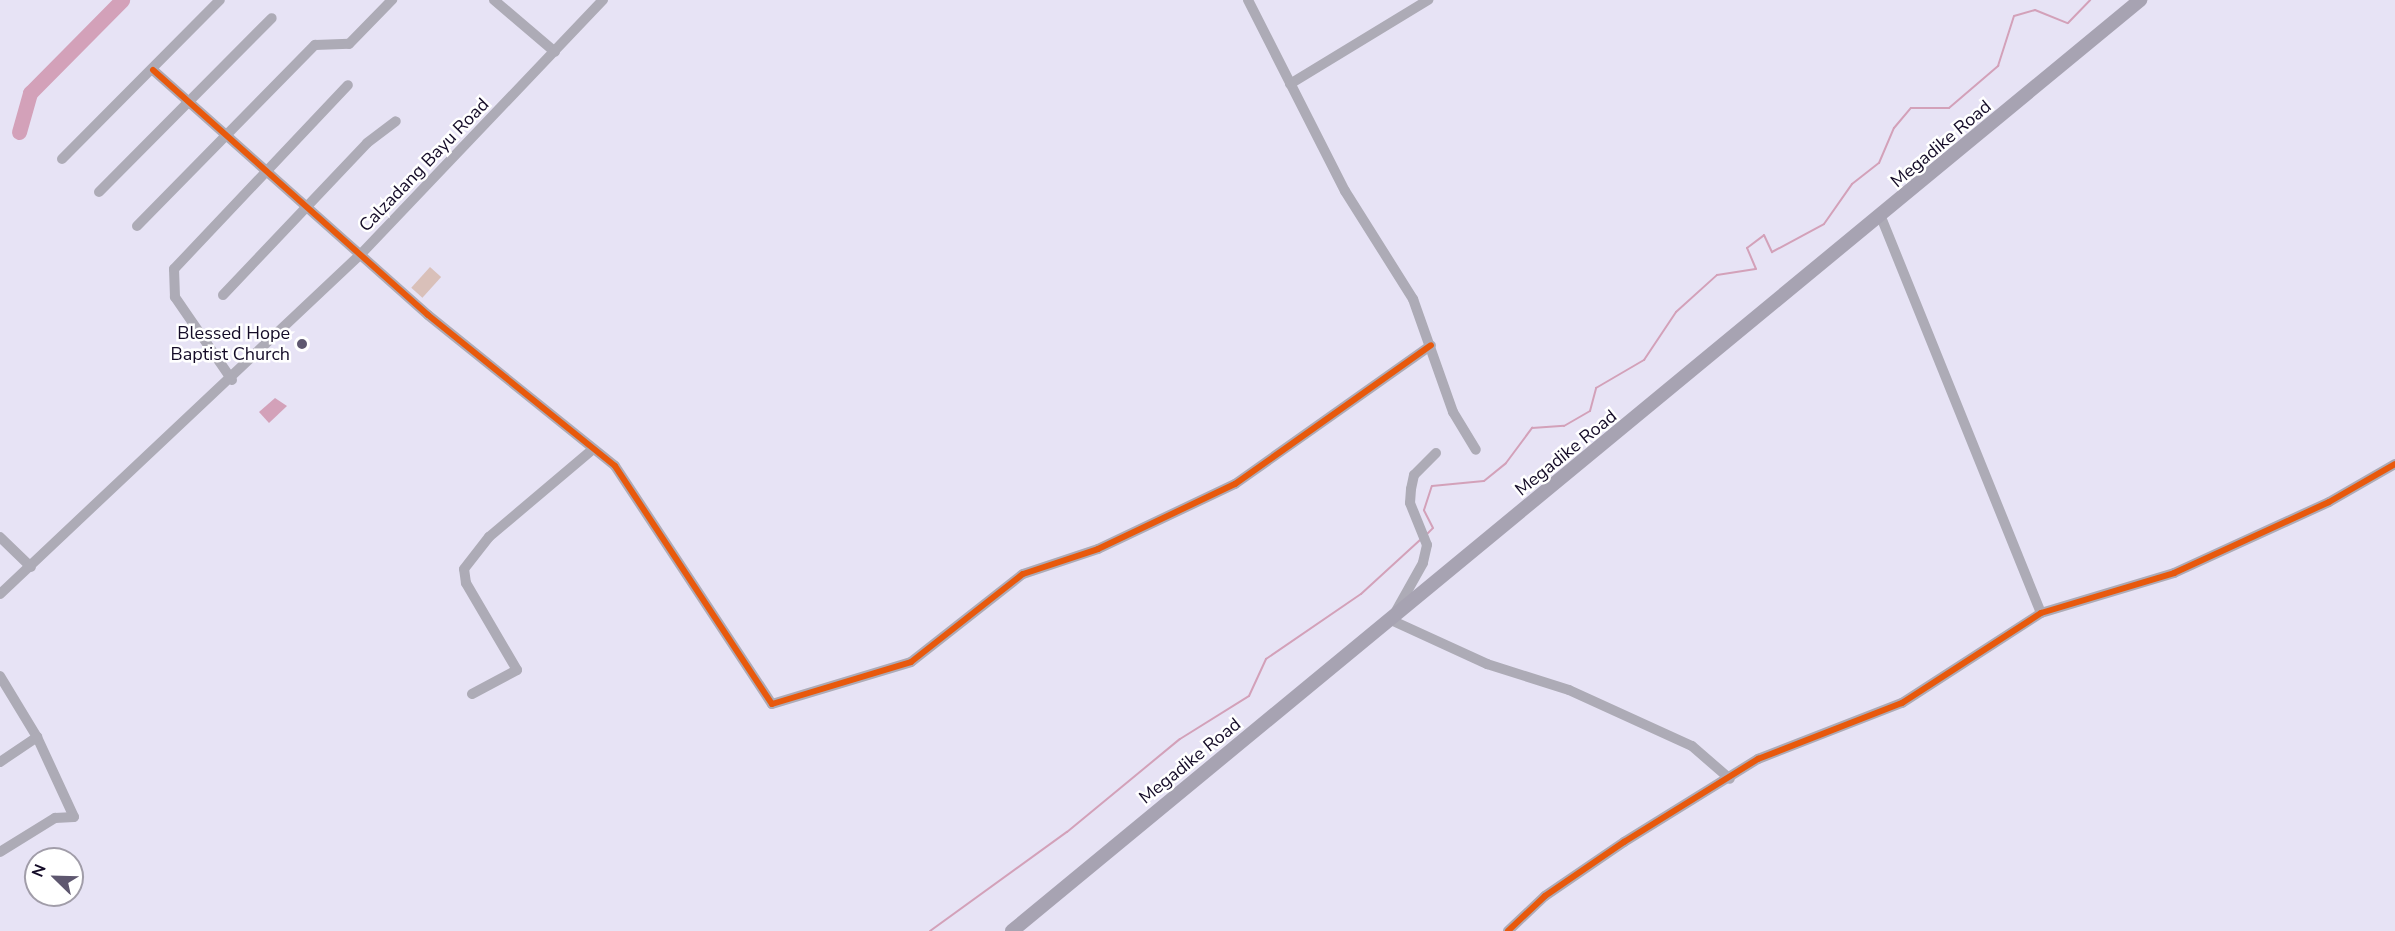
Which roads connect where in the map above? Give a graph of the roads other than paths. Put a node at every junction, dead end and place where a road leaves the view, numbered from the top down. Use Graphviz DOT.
graph roads {
  1 [pos="220,0"];
  2 [pos="392,0"];
  3 [pos="494,0"];
  4 [pos="603,0"];
  5 [pos="1248,0"];
  6 [pos="1428,0"];
  7 [pos="2140,0"];
  8 [pos="272,18"];
  9 [pos="555,52"];
  10 [pos="153,70"];
  11 [pos="1290,84"];
  12 [pos="348,85"];
  13 [pos="187,100"];
  14 [pos="396,121"];
  15 [pos="226,135"];
  16 [pos="62,159"];
  17 [pos="267,171"];
  18 [pos="99,192"];
  19 [pos="308,207"];
  20 [pos="1881,217"];
  21 [pos="137,226"];
  22 [pos="361,254"];
  23 [pos="223,296"];
  24 [pos="1431,345"];
  25 [pos="232,380"];
  26 [pos="592,450"];
  27 [pos="1476,450"];
  28 [pos="1437,453"];
  29 [pos="2395,464"];
  30 [pos="0,537"];
  31 [pos="31,567"];
  32 [pos="0,594"];
  33 [pos="2042,613"];
  34 [pos="1391,620"];
  35 [pos="0,677"];
  36 [pos="471,694"];
  37 [pos="37,737"];
  38 [pos="0,762"];
  39 [pos="1730,779"];
  40 [pos="0,852"];
  41 [pos="1012,931"];
  42 [pos="1508,931"];
  1 -- 10 [label="street"];
  2 -- 15 [label="street"];
  3 -- 9 [label="street"];
  4 -- 9 [label="street, Calzadang Bayu Road"];
  5 -- 11 [label="street"];
  6 -- 11 [label="street"];
  7 -- 20 [label="main road, Megadike Road"];
  8 -- 13 [label="street"];
  9 -- 22 [label="street, Calzadang Bayu Road"];
  10 -- 13 [label="street"];
  10 -- 16 [label="street"];
  11 -- 24 [label="street"];
  12 -- 17 [label="street"];
  13 -- 15 [label="street"];
  13 -- 18 [label="street"];
  14 -- 19 [label="street"];
  15 -- 17 [label="street"];
  15 -- 21 [label="street"];
  17 -- 19 [label="street"];
  17 -- 25 [label="street"];
  19 -- 22 [label="street"];
  19 -- 23 [label="street"];
  20 -- 33 [label="street"];
  20 -- 34 [label="main road, Megadike Road"];
  22 -- 25 [label="street, Calzadang Bayu Road"];
  22 -- 26 [label="street"];
  24 -- 26 [label="street"];
  24 -- 27 [label="street"];
  25 -- 31 [label="street, Calzadang Bayu Road"];
  26 -- 36 [label="street"];
  28 -- 34 [label="street"];
  29 -- 33 [label="street"];
  30 -- 31 [label="street"];
  31 -- 32 [label="street, Calzadang Bayu Road"];
  33 -- 39 [label="street"];
  34 -- 39 [label="street"];
  34 -- 41 [label="main road, Megadike Road"];
  35 -- 37 [label="street"];
  37 -- 38 [label="street"];
  37 -- 40 [label="street"];
  39 -- 42 [label="street"];
}
